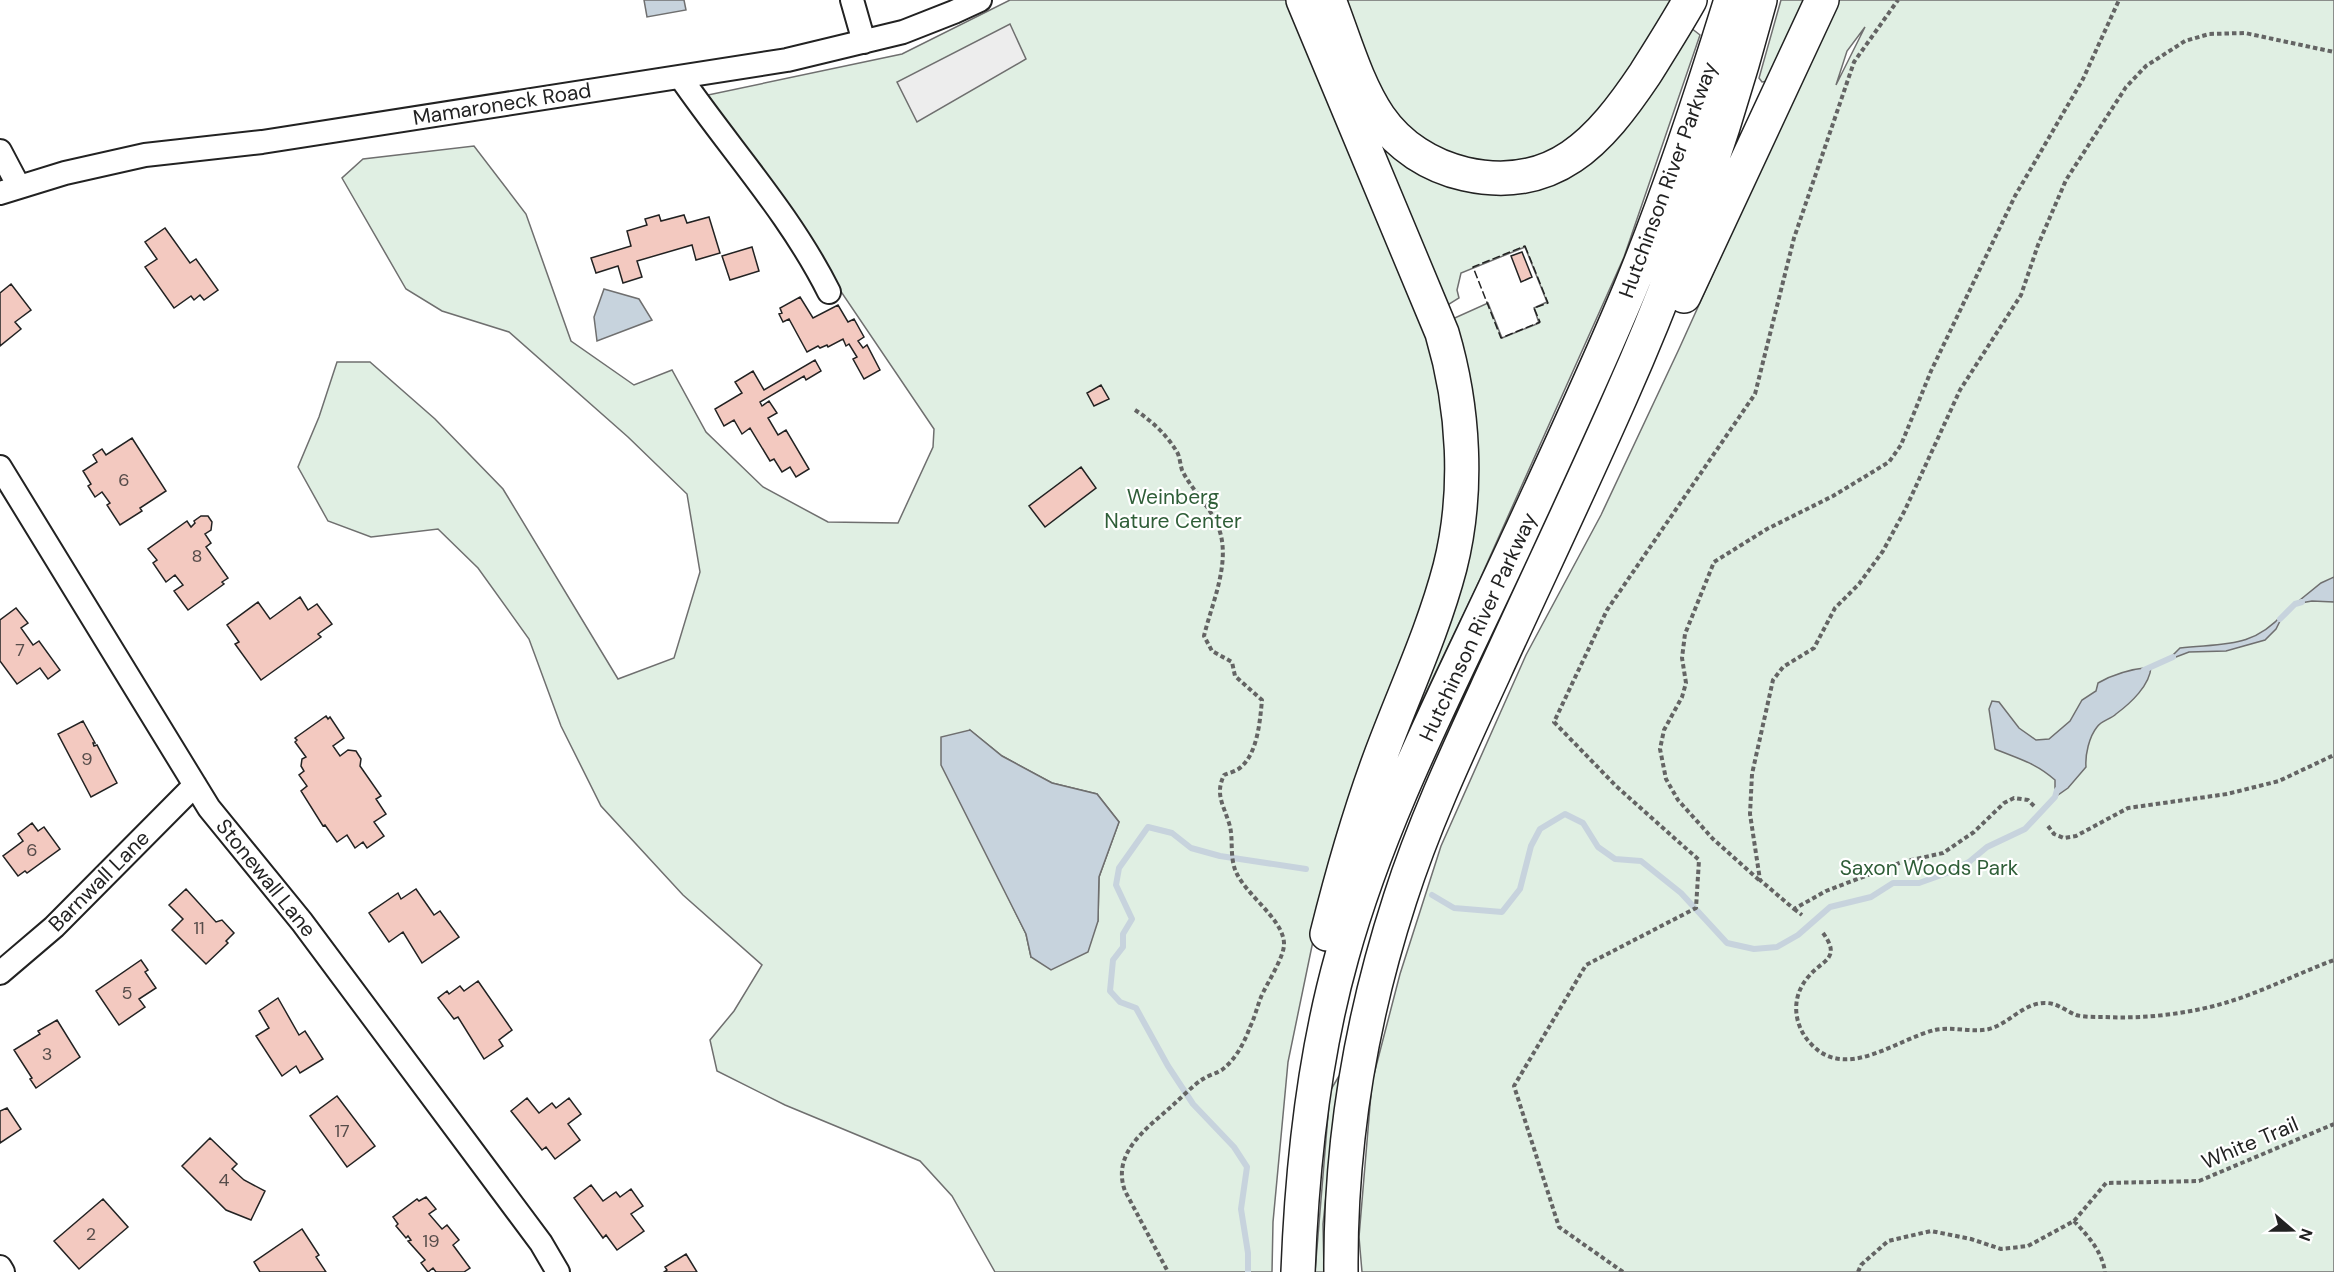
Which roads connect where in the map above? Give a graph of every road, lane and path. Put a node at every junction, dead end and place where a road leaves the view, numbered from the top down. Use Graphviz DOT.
graph roads {
  1 [pos="852,0"];
  2 [pos="980,0"];
  3 [pos="1303,0"];
  4 [pos="1329,0"];
  5 [pos="1690,0"];
  6 [pos="1731,0"];
  7 [pos="1760,0"];
  8 [pos="1822,0"];
  9 [pos="1898,0"];
  10 [pos="2119,0"];
  11 [pos="864,42"];
  12 [pos="2334,52"];
  13 [pos="681,78"];
  14 [pos="0,151"];
  15 [pos="10,190"];
  16 [pos="829,292"];
  17 [pos="1135,410"];
  18 [pos="1590,465"];
  19 [pos="0,467"];
  20 [pos="2334,755"];
  21 [pos="195,785"];
  22 [pos="2034,806"];
  23 [pos="2048,826"];
  24 [pos="1760,880"];
  25 [pos="1794,909"];
  26 [pos="1802,915"];
  27 [pos="1823,933"];
  28 [pos="2334,960"];
  29 [pos="0,973"];
  30 [pos="2334,1124"];
  31 [pos="1307,1135"];
  32 [pos="2074,1221"];
  33 [pos="0,1267"];
  34 [pos="3,1272"];
  35 [pos="558,1272"];
  36 [pos="1168,1272"];
  37 [pos="1298,1272"];
  38 [pos="1341,1272"];
  39 [pos="1623,1272"];
  40 [pos="1858,1272"];
  41 [pos="2105,1272"];
  1 -- 11 [label="street"];
  2 -- 11 [label="street, Mamaroneck Road"];
  3 -- 31 [label="highway"];
  4 -- 5 [label="highway"];
  6 -- 31 [label="highway, Hutchinson River Parkway"];
  7 -- 18 [label="highway, Hutchinson River Parkway"];
  8 -- 18 [label="highway"];
  9 -- 39 [label="path"];
  10 -- 24 [label="path"];
  11 -- 13 [label="street, Mamaroneck Road"];
  12 -- 24 [label="path"];
  13 -- 15 [label="street, Mamaroneck Road"];
  13 -- 16 [label="street"];
  14 -- 15 [label="street"];
  17 -- 36 [label="path"];
  18 -- 38 [label="highway, Hutchinson River Parkway"];
  19 -- 21 [label="street, Stonewall Lane"];
  20 -- 23 [label="path"];
  21 -- 29 [label="street, Barnwall Lane"];
  21 -- 35 [label="street, Stonewall Lane"];
  22 -- 25 [label="path"];
  24 -- 25 [label="path"];
  25 -- 26 [label="path"];
  27 -- 28 [label="path"];
  30 -- 32 [label="path, White Trail"];
  31 -- 37 [label="highway, Hutchinson River Parkway"];
  32 -- 40 [label="path, White Trail"];
  32 -- 41 [label="path"];
  33 -- 34 [label="street"];
}
